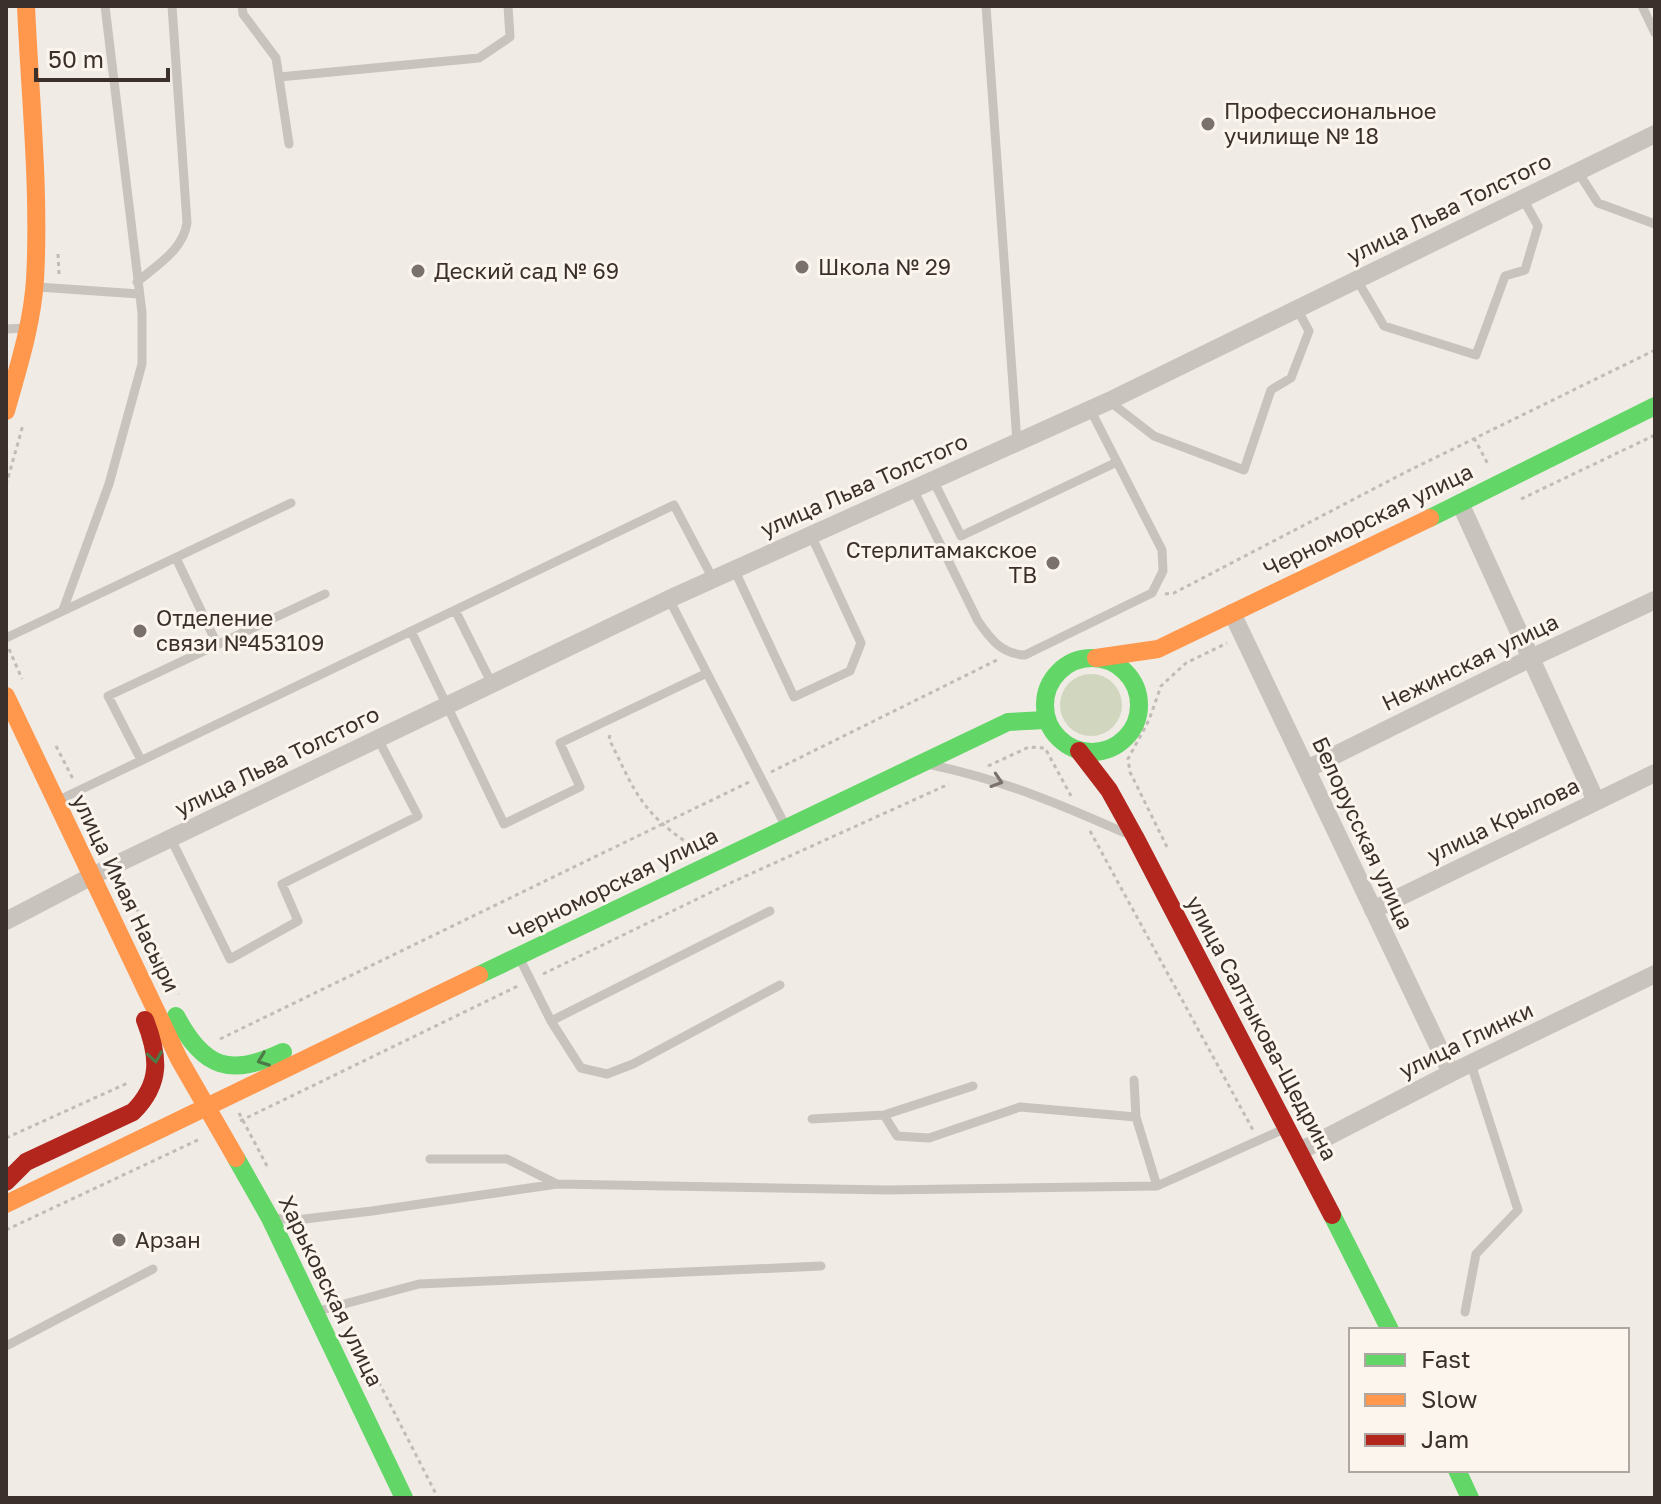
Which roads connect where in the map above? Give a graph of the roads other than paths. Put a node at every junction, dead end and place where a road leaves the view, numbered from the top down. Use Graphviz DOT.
graph roads {
  1 [pos="26,6"];
  2 [pos="105,6"];
  3 [pos="172,6"];
  4 [pos="242,6"];
  5 [pos="508,6"];
  6 [pos="986,6"];
  7 [pos="1642,6"];
  8 [pos="1655,33"];
  9 [pos="279,77"];
  10 [pos="1655,134"];
  11 [pos="289,144"];
  12 [pos="1578,172"];
  13 [pos="1523,199"];
  14 [pos="1655,224"];
  15 [pos="1357,280"];
  16 [pos="137,282"];
  17 [pos="34,287"];
  18 [pos="139,294"];
  19 [pos="1296,309"];
  20 [pos="29,328"];
  21 [pos="6,329"];
  22 [pos="1109,401"];
  23 [pos="1655,406"];
  24 [pos="1090,409"];
  25 [pos="6,411"];
  26 [pos="1017,442"];
  27 [pos="1117,462"];
  28 [pos="933,480"];
  29 [pos="913,489"];
  30 [pos="291,503"];
  31 [pos="1460,503"];
  32 [pos="811,535"];
  33 [pos="176,558"];
  34 [pos="734,569"];
  35 [pos="713,579"];
  36 [pos="325,594"];
  37 [pos="669,599"];
  38 [pos="1655,600"];
  39 [pos="63,610"];
  40 [pos="455,610"];
  41 [pos="1232,613"];
  42 [pos="411,631"];
  43 [pos="6,638"];
  44 [pos="216,642"];
  45 [pos="1158,649"];
  46 [pos="1096,658"];
  47 [pos="1531,658"];
  48 [pos="707,673"];
  49 [pos="1055,675"];
  50 [pos="492,684"];
  51 [pos="1138,695"];
  52 [pos="6,696"];
  53 [pos="448,705"];
  54 [pos="1046,720"];
  55 [pos="1008,722"];
  56 [pos="378,739"];
  57 [pos="1118,745"];
  58 [pos="1079,751"];
  59 [pos="141,760"];
  60 [pos="921,763"];
  61 [pos="1307,769"];
  62 [pos="1655,773"];
  63 [pos="1109,790"];
  64 [pos="1596,801"];
  65 [pos="56,802"];
  66 [pos="785,826"];
  67 [pos="1135,837"];
  68 [pos="171,839"];
  69 [pos="92,876"];
  70 [pos="105,904"];
  71 [pos="1373,910"];
  72 [pos="770,911"];
  73 [pos="6,921"];
  74 [pos="519,957"];
  75 [pos="1655,974"];
  76 [pos="780,985"];
  77 [pos="389,1018"];
  78 [pos="551,1021"];
  79 [pos="1471,1064"];
  80 [pos="1451,1073"];
  81 [pos="1134,1080"];
  82 [pos="973,1086"];
  83 [pos="206,1109"];
  84 [pos="884,1115"];
  85 [pos="1136,1117"];
  86 [pos="812,1119"];
  87 [pos="1286,1127"];
  88 [pos="1300,1151"];
  89 [pos="430,1159"];
  90 [pos="6,1182"];
  91 [pos="557,1184"];
  92 [pos="1157,1186"];
  93 [pos="6,1204"];
  94 [pos="270,1218"];
  95 [pos="821,1266"];
  96 [pos="153,1269"];
  97 [pos="315,1312"];
  98 [pos="1465,1312"];
  99 [pos="1389,1328"];
  100 [pos="6,1346"];
  101 [pos="1458,1472"];
  102 [pos="404,1498"];
  103 [pos="1470,1498"];
  1 -- 17 [label="main road"];
  2 -- 16 [label="lane"];
  3 -- 16 [label="lane"];
  4 -- 9 [label="lane"];
  5 -- 9 [label="lane"];
  6 -- 26 [label="lane"];
  7 -- 8 [label="lane"];
  9 -- 11 [label="lane"];
  10 -- 12 [label="street, улица Льва Толстого"];
  12 -- 13 [label="street, улица Льва Толстого"];
  12 -- 14 [label="lane"];
  13 -- 15 [label="street, улица Льва Толстого"];
  13 -- 15 [label="lane"];
  15 -- 19 [label="street, улица Льва Толстого"];
  16 -- 18 [label="lane"];
  17 -- 18 [label="lane"];
  17 -- 20 [label="main road"];
  18 -- 39 [label="lane"];
  19 -- 22 [label="street, улица Льва Толстого"];
  19 -- 22 [label="lane"];
  20 -- 21 [label="lane"];
  20 -- 25 [label="main road"];
  22 -- 24 [label="street, улица Льва Толстого"];
  23 -- 31 [label="main road, Черноморская улица"];
  24 -- 26 [label="street, улица Льва Толстого"];
  24 -- 27 [label="lane"];
  26 -- 28 [label="street, улица Льва Толстого"];
  27 -- 28 [label="lane"];
  27 -- 29 [label="lane"];
  28 -- 29 [label="street, улица Льва Толстого"];
  29 -- 32 [label="street, улица Льва Толстого"];
  30 -- 33 [label="lane"];
  31 -- 41 [label="main road, Черноморская улица"];
  31 -- 47 [label="street"];
  32 -- 34 [label="street, улица Льва Толстого"];
  32 -- 34 [label="lane"];
  33 -- 39 [label="lane"];
  33 -- 44 [label="lane"];
  34 -- 35 [label="street, улица Льва Толстого"];
  35 -- 37 [label="street, улица Льва Толстого"];
  35 -- 40 [label="lane"];
  36 -- 44 [label="lane"];
  37 -- 48 [label="lane"];
  37 -- 50 [label="street, улица Льва Толстого"];
  38 -- 47 [label="street, Нежинская улица"];
  39 -- 43 [label="lane"];
  40 -- 42 [label="lane"];
  40 -- 50 [label="lane"];
  41 -- 45 [label="main road, Черноморская улица"];
  41 -- 61 [label="street, Белорусская улица"];
  42 -- 53 [label="lane"];
  42 -- 59 [label="lane"];
  44 -- 59 [label="lane"];
  45 -- 46 [label="main road, Черноморская улица"];
  45 -- 51 [label="main road"];
  46 -- 49 [label="main road"];
  46 -- 51 [label="main road"];
  47 -- 61 [label="street, Нежинская улица"];
  47 -- 64 [label="street"];
  48 -- 53 [label="lane"];
  48 -- 66 [label="lane"];
  49 -- 54 [label="main road"];
  49 -- 55 [label="main road"];
  50 -- 53 [label="street, улица Льва Толстого"];
  51 -- 57 [label="main road"];
  52 -- 65 [label="main road, улица Имая Насыри"];
  53 -- 56 [label="street, улица Льва Толстого"];
  54 -- 55 [label="main road, Черноморская улица"];
  54 -- 58 [label="main road"];
  55 -- 60 [label="main road, Черноморская улица"];
  56 -- 68 [label="street, улица Льва Толстого"];
  56 -- 68 [label="lane"];
  57 -- 58 [label="main road"];
  57 -- 63 [label="main road"];
  58 -- 63 [label="main road, улица Салтыкова-Щедрина"];
  59 -- 65 [label="lane"];
  60 -- 66 [label="main road, Черноморская улица"];
  60 -- 67 [label="lane, one-way"];
  61 -- 71 [label="street, Белорусская улица"];
  62 -- 64 [label="street, улица Крылова"];
  63 -- 67 [label="main road, улица Салтыкова-Щедрина"];
  64 -- 71 [label="street, улица Крылова"];
  65 -- 69 [label="main road, улица Имая Насыри"];
  66 -- 74 [label="main road, Черноморская улица"];
  67 -- 87 [label="main road, улица Салтыкова-Щедрина"];
  68 -- 69 [label="street, улица Льва Толстого"];
  69 -- 70 [label="main road, улица Имая Насыри"];
  69 -- 73 [label="street, улица Льва Толстого"];
  77 -- 70 [label="main road, one-way"];
  70 -- 83 [label="main road, улица Имая Насыри"];
  70 -- 90 [label="main road, one-way"];
  71 -- 80 [label="street, Белорусская улица"];
  72 -- 78 [label="lane"];
  74 -- 77 [label="main road, Черноморская улица"];
  74 -- 78 [label="lane"];
  75 -- 79 [label="street, улица Глинки"];
  76 -- 78 [label="lane"];
  77 -- 83 [label="main road, Черноморская улица"];
  79 -- 80 [label="street, улица Глинки"];
  79 -- 98 [label="lane"];
  80 -- 88 [label="street, улица Глинки"];
  81 -- 85 [label="lane"];
  82 -- 84 [label="lane"];
  83 -- 93 [label="main road, Черноморская улица"];
  83 -- 94 [label="main road, Харьковская улица"];
  84 -- 85 [label="lane"];
  84 -- 86 [label="lane"];
  85 -- 92 [label="lane"];
  87 -- 88 [label="main road, улица Салтыкова-Щедрина"];
  87 -- 92 [label="lane"];
  88 -- 99 [label="main road, улица Салтыкова-Щедрина"];
  89 -- 91 [label="lane"];
  91 -- 92 [label="lane"];
  91 -- 94 [label="lane"];
  94 -- 97 [label="main road, Харьковская улица"];
  95 -- 97 [label="lane"];
  96 -- 100 [label="lane"];
  97 -- 102 [label="main road, Харьковская улица"];
  101 -- 103 [label="main road"];
}
